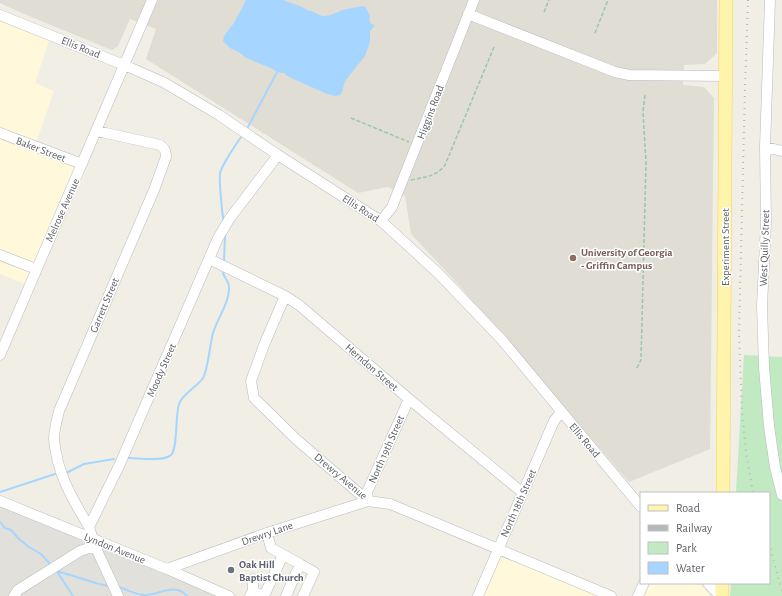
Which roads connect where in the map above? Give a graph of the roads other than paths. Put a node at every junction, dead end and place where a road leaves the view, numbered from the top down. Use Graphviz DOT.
graph roads {
  1 [pos="152,0"];
  2 [pos="474,0"];
  3 [pos="726,0"];
  4 [pos="770,0"];
  5 [pos="468,14"];
  6 [pos="0,15"];
  7 [pos="124,65"];
  8 [pos="725,76"];
  9 [pos="96,131"];
  10 [pos="0,133"];
  11 [pos="765,146"];
  12 [pos="782,150"];
  13 [pos="278,155"];
  14 [pos="82,164"];
  15 [pos="381,221"];
  16 [pos="0,255"];
  17 [pos="209,259"];
  18 [pos="36,269"];
  19 [pos="285,296"];
  20 [pos="0,355"];
  21 [pos="409,399"];
  22 [pos="561,412"];
  23 [pos="778,457"];
  24 [pos="723,492"];
  25 [pos="523,493"];
  26 [pos="782,495"];
  27 [pos="0,501"];
  28 [pos="368,501"];
  29 [pos="640,506"];
  30 [pos="90,527"];
  31 [pos="267,533"];
  32 [pos="95,543"];
  33 [pos="498,549"];
  34 [pos="283,555"];
  35 [pos="300,564"];
  36 [pos="167,569"];
  37 [pos="252,580"];
  38 [pos="644,584"];
  39 [pos="709,584"];
  40 [pos="722,584"];
  41 [pos="251,593"];
  42 [pos="117,595"];
  43 [pos="14,596"];
  44 [pos="229,596"];
  45 [pos="264,596"];
  46 [pos="286,596"];
  47 [pos="303,596"];
  48 [pos="478,596"];
  49 [pos="611,596"];
  50 [pos="638,596"];
  51 [pos="721,596"];
  1 -- 7 [label="street, Melrose Avenue"];
  2 -- 5 [label="street, Higgins Road"];
  3 -- 8 [label="main road, Experiment Street"];
  4 -- 11 [label="street, West Quilly Street"];
  5 -- 8 [label="street"];
  5 -- 15 [label="street, Higgins Road"];
  6 -- 7 [label="street, Ellis Road"];
  7 -- 9 [label="street, Melrose Avenue"];
  7 -- 13 [label="street, Ellis Road"];
  8 -- 24 [label="main road, Experiment Street"];
  9 -- 14 [label="street, Melrose Avenue"];
  9 -- 30 [label="street, Garrett Street"];
  10 -- 14 [label="street, Baker Street"];
  11 -- 12 [label="street"];
  11 -- 23 [label="street, West Quilly Street"];
  13 -- 15 [label="street, Ellis Road"];
  13 -- 17 [label="street, Moody Street"];
  14 -- 18 [label="street, Melrose Avenue"];
  15 -- 22 [label="street, Ellis Road"];
  16 -- 18 [label="street"];
  17 -- 19 [label="street, Herndon Street"];
  17 -- 30 [label="street, Moody Street"];
  18 -- 20 [label="street, Melrose Avenue"];
  19 -- 21 [label="street, Herndon Street"];
  19 -- 28 [label="street, Drewry Avenue"];
  21 -- 25 [label="street, Herndon Street"];
  21 -- 28 [label="street, North 19th Street"];
  22 -- 25 [label="street, North 18th Street"];
  22 -- 29 [label="street, Ellis Road"];
  23 -- 26 [label="street, West Quilly Street"];
  25 -- 33 [label="street, North 18th Street"];
  27 -- 32 [label="street, Lyndon Avenue"];
  28 -- 31 [label="street, Drewry Lane"];
  28 -- 33 [label="street, Drewry Avenue"];
  30 -- 32 [label="street"];
  31 -- 34 [label="street"];
  31 -- 36 [label="street, Drewry Lane"];
  32 -- 36 [label="street, Lyndon Avenue"];
  32 -- 42 [label="street"];
  32 -- 43 [label="street"];
  33 -- 48 [label="street, North 18th Street"];
  33 -- 49 [label="street, Drewry Avenue"];
  34 -- 35 [label="street"];
  34 -- 45 [label="street"];
  35 -- 46 [label="street"];
  35 -- 47 [label="street"];
  36 -- 44 [label="street, Lyndon Avenue"];
  37 -- 41 [label="street"];
  38 -- 50 [label="street"];
  39 -- 51 [label="street"];
  40 -- 51 [label="main road"];
  41 -- 45 [label="street"];
}
